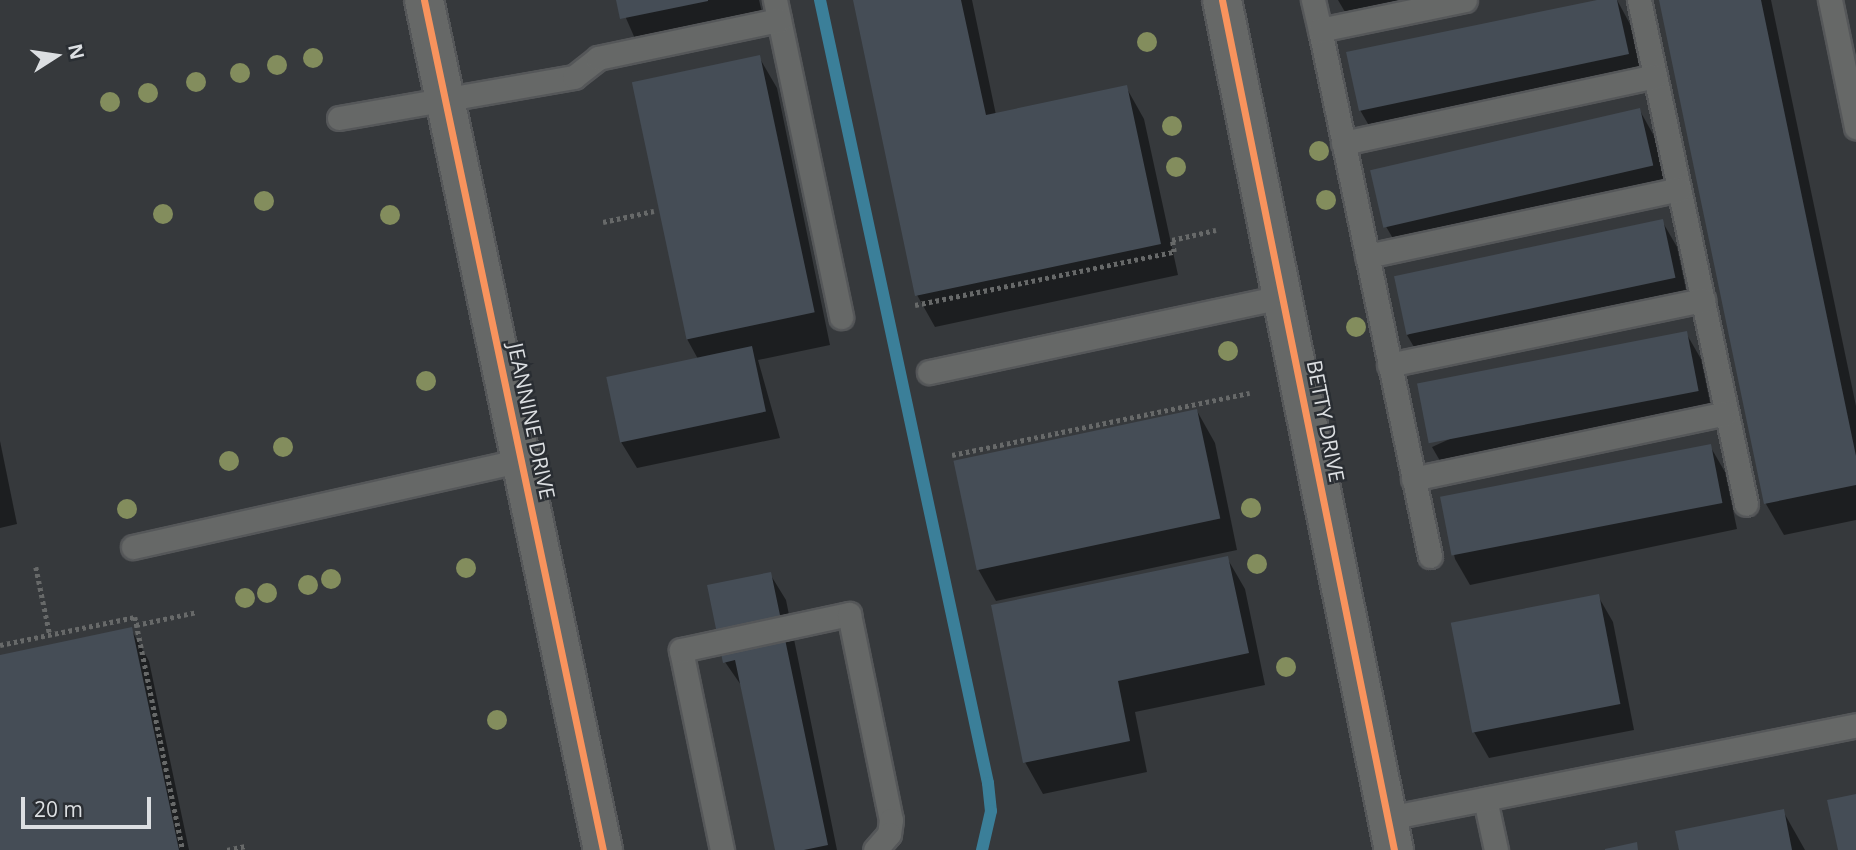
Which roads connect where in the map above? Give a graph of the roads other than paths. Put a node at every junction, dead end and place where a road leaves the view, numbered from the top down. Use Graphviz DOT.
graph roads {
  1 [pos="424,0"];
  2 [pos="1222,0"];
  3 [pos="1313,0"];
  4 [pos="1465,0"];
  5 [pos="1639,0"];
  6 [pos="1830,0"];
  7 [pos="777,10"];
  8 [pos="1320,30"];
  9 [pos="1655,76"];
  10 [pos="445,97"];
  11 [pos="339,118"];
  12 [pos="1856,127"];
  13 [pos="1343,143"];
  14 [pos="1679,189"];
  15 [pos="1367,256"];
  16 [pos="1283,297"];
  17 [pos="1703,300"];
  18 [pos="841,317"];
  19 [pos="1389,365"];
  20 [pos="929,372"];
  21 [pos="1726,413"];
  22 [pos="522,460"];
  23 [pos="1413,479"];
  24 [pos="1745,504"];
  25 [pos="133,547"];
  26 [pos="1430,556"];
  27 [pos="1856,725"];
  28 [pos="1485,799"];
  29 [pos="1391,834"];
  30 [pos="603,850"];
  31 [pos="722,850"];
  32 [pos="875,850"];
  33 [pos="1496,850"];
  1 -- 10 [label="street, JEANNINE DRIVE"];
  2 -- 16 [label="street, BETTY DRIVE"];
  3 -- 8 [label="lane"];
  4 -- 8 [label="lane"];
  5 -- 9 [label="lane"];
  6 -- 12 [label="lane"];
  7 -- 10 [label="lane"];
  7 -- 18 [label="lane"];
  8 -- 13 [label="lane"];
  9 -- 13 [label="lane"];
  9 -- 14 [label="lane"];
  10 -- 11 [label="lane"];
  10 -- 22 [label="street, JEANNINE DRIVE"];
  13 -- 15 [label="lane"];
  14 -- 15 [label="lane"];
  14 -- 17 [label="lane"];
  15 -- 19 [label="lane"];
  16 -- 20 [label="lane"];
  16 -- 29 [label="street, BETTY DRIVE"];
  17 -- 19 [label="lane"];
  17 -- 21 [label="lane"];
  19 -- 23 [label="lane"];
  21 -- 23 [label="lane"];
  21 -- 24 [label="lane"];
  22 -- 25 [label="lane"];
  22 -- 30 [label="street, JEANNINE DRIVE"];
  23 -- 26 [label="lane"];
  27 -- 28 [label="lane"];
  28 -- 29 [label="lane"];
  28 -- 33 [label="lane"];
  31 -- 32 [label="lane"];
}
